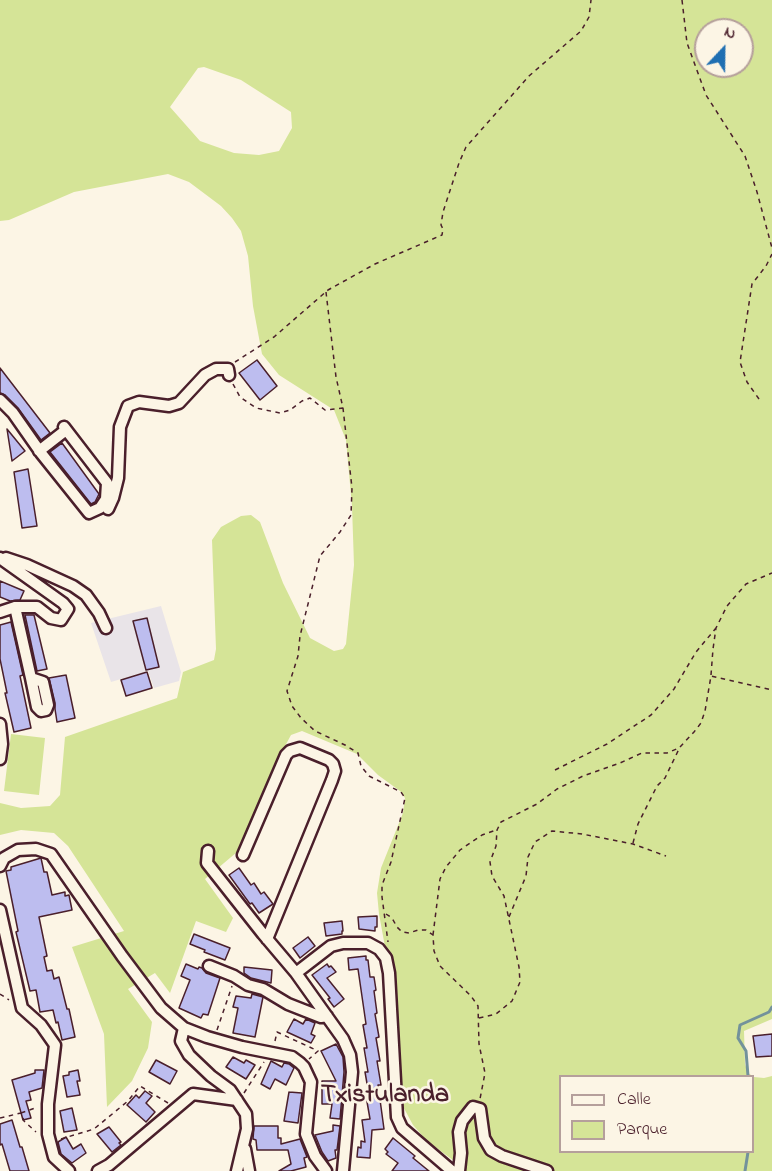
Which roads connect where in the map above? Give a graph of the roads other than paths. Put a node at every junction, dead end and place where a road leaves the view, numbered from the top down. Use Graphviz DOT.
graph roads {
  1 [pos="228,372"];
  2 [pos="0,400"];
  3 [pos="39,451"];
  4 [pos="89,513"];
  5 [pos="0,557"];
  6 [pos="15,607"];
  7 [pos="0,612"];
  8 [pos="104,624"];
  9 [pos="31,678"];
  10 [pos="0,724"];
  11 [pos="0,759"];
  12 [pos="208,851"];
  13 [pos="243,855"];
  14 [pos="0,866"];
  15 [pos="0,910"];
  16 [pos="267,939"];
  17 [pos="209,966"];
  18 [pos="296,973"];
  19 [pos="327,1016"];
  20 [pos="184,1028"];
  21 [pos="241,1097"];
  22 [pos="244,1146"];
  23 [pos="69,1171"];
  24 [pos="98,1171"];
  25 [pos="237,1171"];
  26 [pos="249,1171"];
  27 [pos="326,1171"];
  28 [pos="344,1171"];
  29 [pos="452,1171"];
  30 [pos="459,1171"];
  31 [pos="547,1171"];
  1 -- 4 [label="street"];
  2 -- 3 [label="street"];
  3 -- 4 [label="street"];
  3 -- 4 [label="street"];
  5 -- 6 [label="street"];
  5 -- 8 [label="street"];
  6 -- 7 [label="street"];
  6 -- 9 [label="street"];
  10 -- 11 [label="street"];
  12 -- 16 [label="street"];
  13 -- 16 [label="street"];
  14 -- 20 [label="street"];
  15 -- 23 [label="street"];
  16 -- 18 [label="street"];
  17 -- 19 [label="street"];
  18 -- 19 [label="street"];
  18 -- 29 [label="street"];
  19 -- 28 [label="street"];
  20 -- 21 [label="street"];
  20 -- 27 [label="street"];
  21 -- 22 [label="street"];
  21 -- 24 [label="street"];
  22 -- 25 [label="street"];
  22 -- 26 [label="street"];
  30 -- 31 [label="street"];
}
